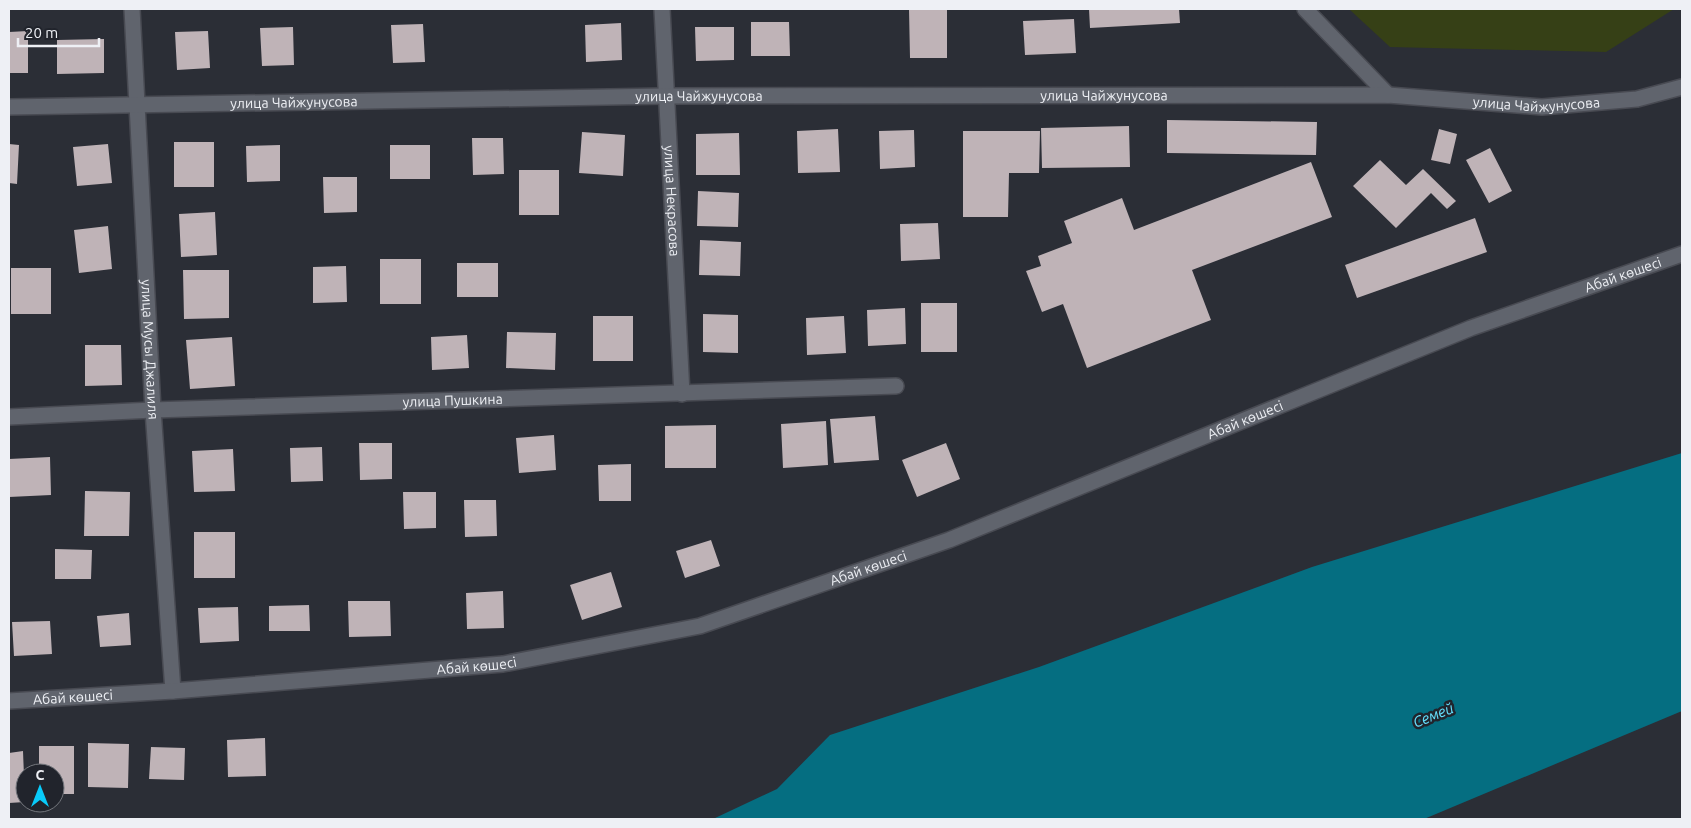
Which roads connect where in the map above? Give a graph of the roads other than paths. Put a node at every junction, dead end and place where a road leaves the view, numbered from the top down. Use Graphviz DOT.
graph roads {
  1 [pos="132,9"];
  2 [pos="662,9"];
  3 [pos="1305,9"];
  4 [pos="1682,87"];
  5 [pos="1388,95"];
  6 [pos="665,96"];
  7 [pos="137,105"];
  8 [pos="9,107"];
  9 [pos="1682,254"];
  10 [pos="896,386"];
  11 [pos="682,394"];
  12 [pos="153,410"];
  13 [pos="9,417"];
  14 [pos="173,691"];
  15 [pos="9,701"];
  1 -- 7 [label="street, улица Мусы Джалиля"];
  2 -- 6 [label="street, улица Некрасова"];
  3 -- 5 [label="street"];
  4 -- 5 [label="street, улица Чайжунусова"];
  5 -- 6 [label="street, улица Чайжунусова"];
  6 -- 7 [label="street, улица Чайжунусова"];
  6 -- 11 [label="street, улица Некрасова"];
  7 -- 8 [label="street, улица Чайжунусова"];
  7 -- 12 [label="street, улица Мусы Джалиля"];
  9 -- 14 [label="street, Абай көшесі"];
  10 -- 11 [label="street, улица Пушкина"];
  11 -- 12 [label="street, улица Пушкина"];
  12 -- 13 [label="street, улица Пушкина"];
  12 -- 14 [label="street, улица Мусы Джалиля"];
  14 -- 15 [label="street, Абай көшесі"];
}
